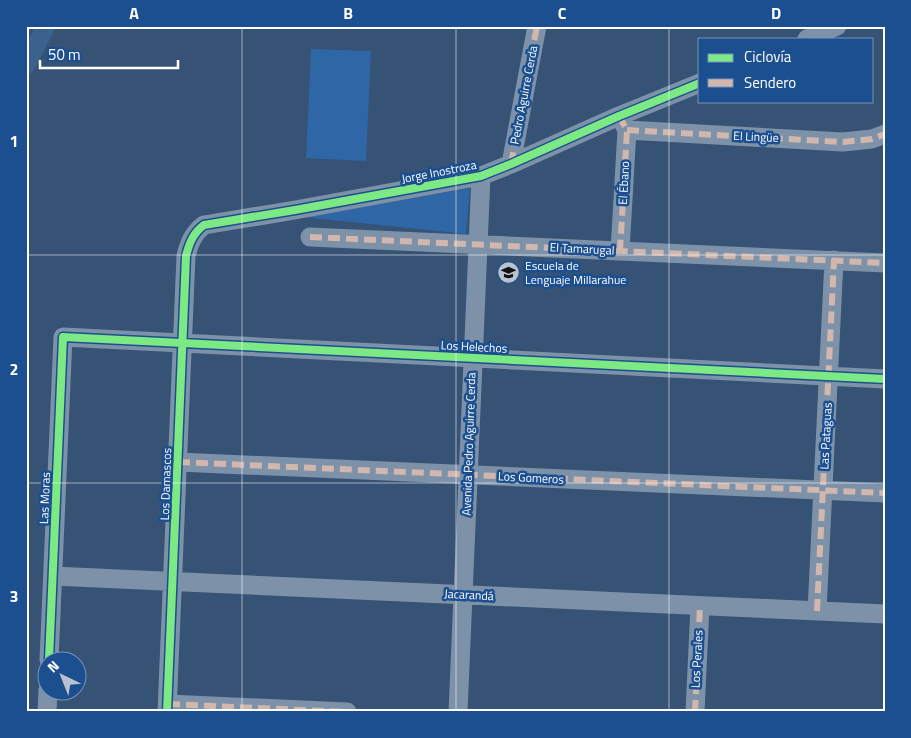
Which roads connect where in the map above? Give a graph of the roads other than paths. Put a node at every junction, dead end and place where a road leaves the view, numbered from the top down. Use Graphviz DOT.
graph roads {
  1 [pos="537,26"];
  2 [pos="838,26"];
  3 [pos="809,38"];
  4 [pos="698,84"];
  5 [pos="623,123"];
  6 [pos="885,134"];
  7 [pos="511,164"];
  8 [pos="481,176"];
  9 [pos="310,237"];
  10 [pos="478,244"];
  11 [pos="620,251"];
  12 [pos="186,256"];
  13 [pos="834,260"];
  14 [pos="885,263"];
  15 [pos="63,337"];
  16 [pos="182,343"];
  17 [pos="473,358"];
  18 [pos="828,376"];
  19 [pos="885,379"];
  20 [pos="178,462"];
  21 [pos="468,475"];
  22 [pos="823,490"];
  23 [pos="885,493"];
  24 [pos="53,576"];
  25 [pos="173,582"];
  26 [pos="463,595"];
  27 [pos="700,606"];
  28 [pos="818,611"];
  29 [pos="885,614"];
  30 [pos="49,650"];
  31 [pos="167,708"];
  32 [pos="347,712"];
  33 [pos="458,712"];
  34 [pos="695,712"];
  1 -- 7 [label="street, Pedro Aguirre Cerda"];
  2 -- 3 [label="street"];
  4 -- 5 [label="street, Jorge Inostroza"];
  5 -- 6 [label="street, El Lingüe"];
  5 -- 7 [label="street, Jorge Inostroza"];
  5 -- 11 [label="street, El Ébano"];
  7 -- 8 [label="street, Jorge Inostroza"];
  8 -- 10 [label="street, Avenida Pedro Aguirre Cerda"];
  8 -- 12 [label="street, Jorge Inostroza"];
  9 -- 10 [label="street, El Tamarugal"];
  10 -- 11 [label="street, El Tamarugal"];
  10 -- 17 [label="street, Avenida Pedro Aguirre Cerda"];
  11 -- 13 [label="street, El Tamarugal"];
  12 -- 16 [label="street, Los Damascos"];
  13 -- 14 [label="street, El Tamarugal"];
  13 -- 18 [label="street, Las Pataguas"];
  15 -- 16 [label="street, Los Helechos"];
  15 -- 24 [label="street, Las Moras"];
  16 -- 17 [label="street, Los Helechos"];
  16 -- 20 [label="street, Los Damascos"];
  17 -- 18 [label="street, Los Helechos"];
  17 -- 21 [label="street, Avenida Pedro Aguirre Cerda"];
  18 -- 19 [label="street, Los Helechos"];
  18 -- 22 [label="street, Las Pataguas"];
  20 -- 21 [label="street, Los Gomeros"];
  20 -- 25 [label="street, Los Damascos"];
  21 -- 22 [label="street, Los Gomeros"];
  21 -- 26 [label="street, Avenida Pedro Aguirre Cerda"];
  22 -- 23 [label="street, Los Gomeros"];
  22 -- 28 [label="street, Las Pataguas"];
  24 -- 25 [label="street, Jacarandá"];
  24 -- 30 [label="street, Las Moras"];
  25 -- 26 [label="street, Jacarandá"];
  25 -- 31 [label="street, Los Damascos"];
  26 -- 27 [label="street, Jacarandá"];
  26 -- 33 [label="street, Avenida Pedro Aguirre Cerda"];
  27 -- 28 [label="street, Jacarandá"];
  27 -- 34 [label="street, Los Perales"];
  28 -- 29 [label="street, Jacarandá"];
  31 -- 32 [label="street"];
}
